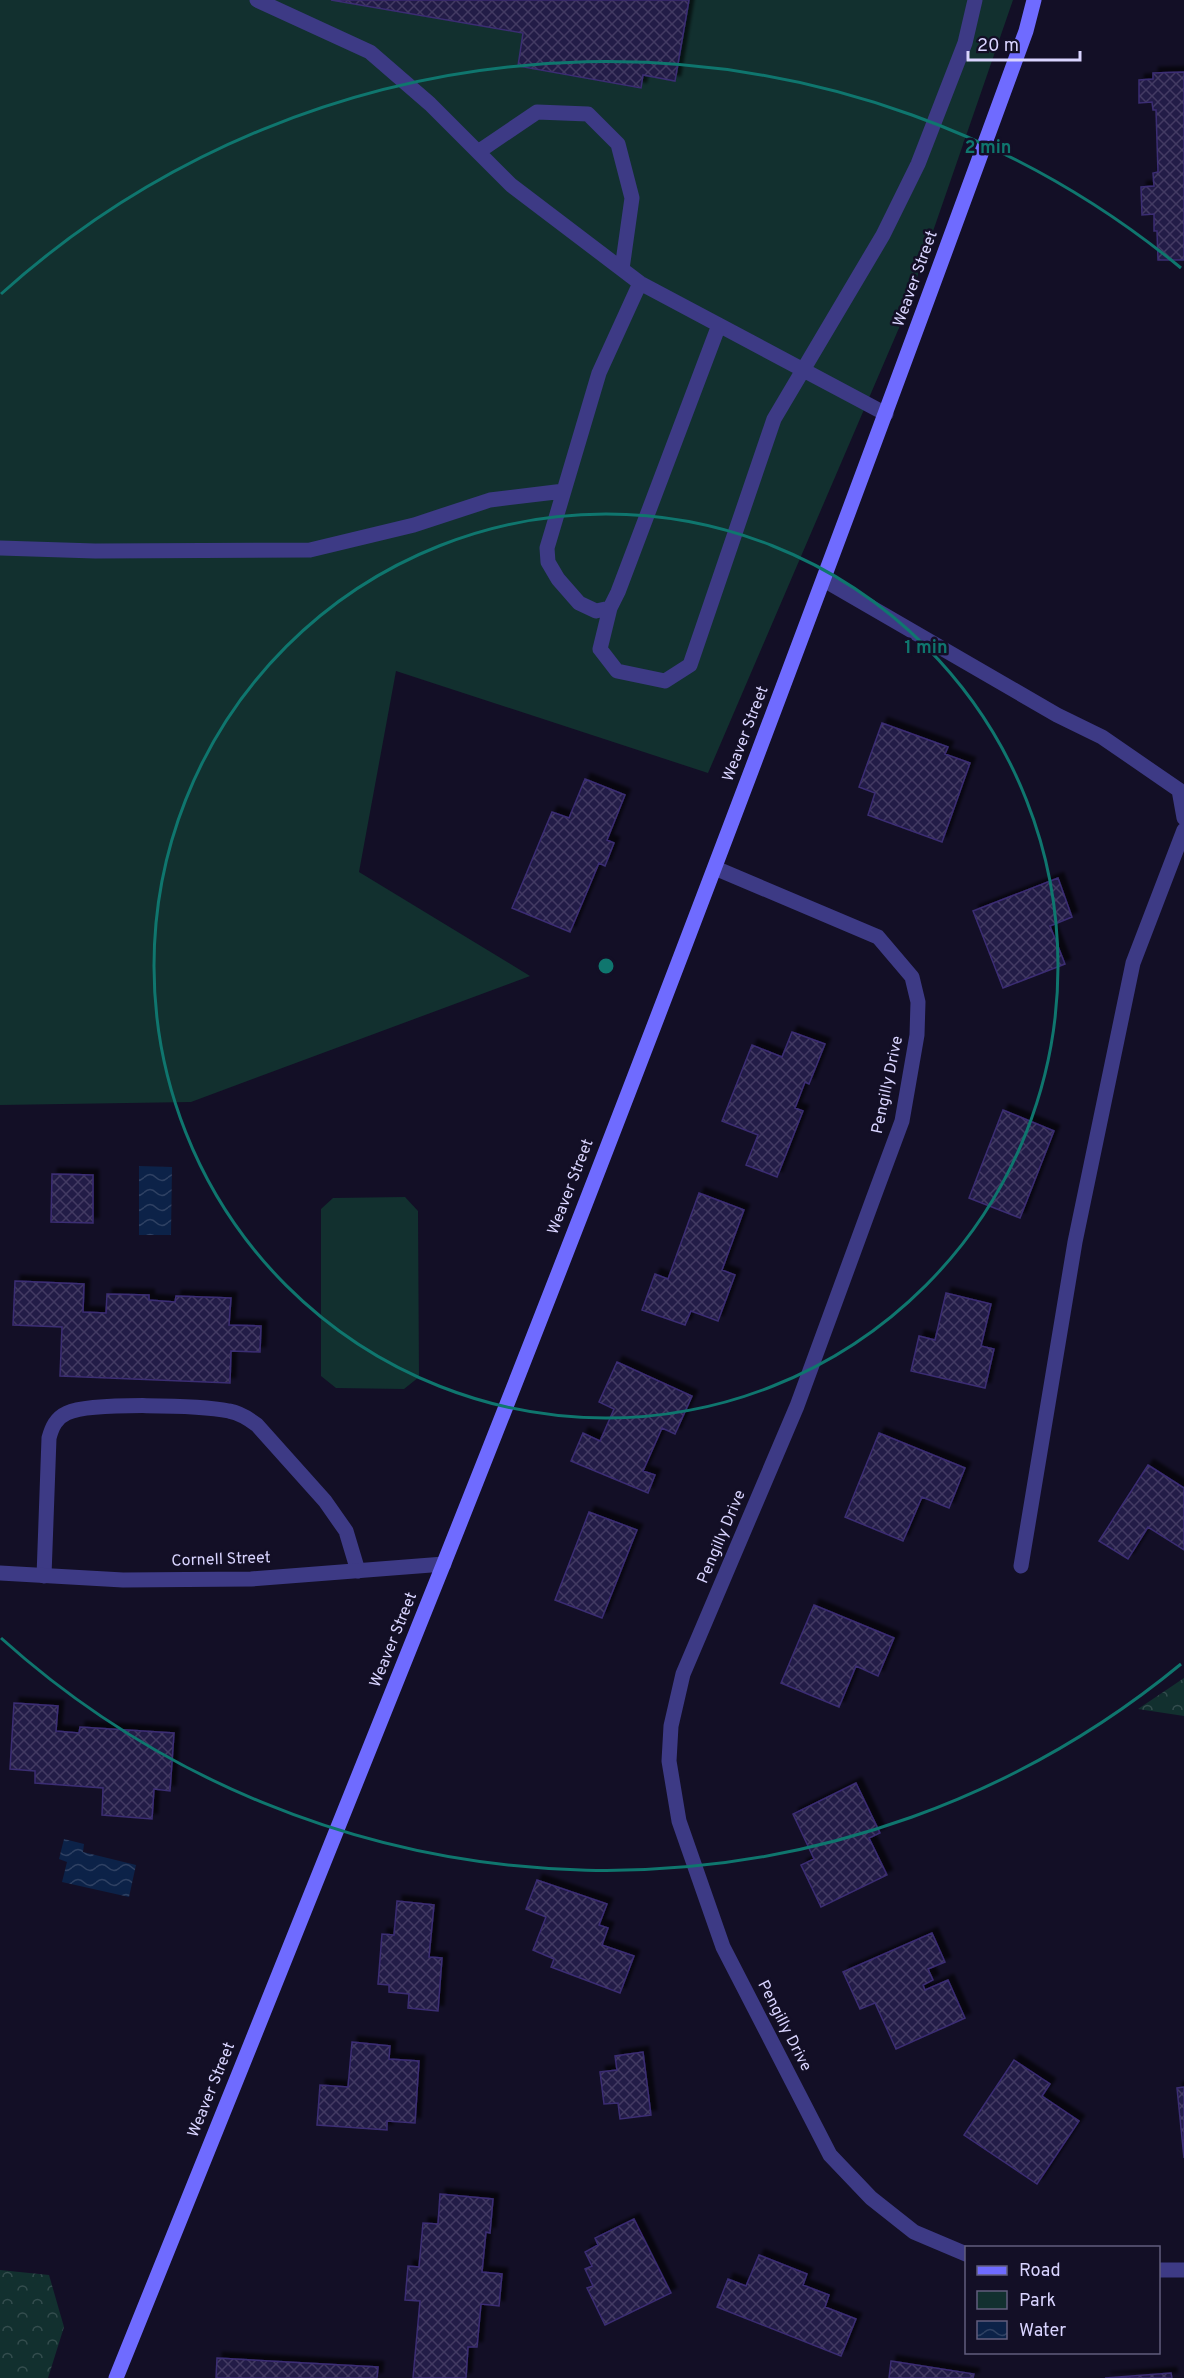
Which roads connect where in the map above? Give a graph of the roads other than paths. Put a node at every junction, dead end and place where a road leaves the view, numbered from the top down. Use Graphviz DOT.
graph roads {
  1 [pos="257,0"];
  2 [pos="975,0"];
  3 [pos="1034,0"];
  4 [pos="478,152"];
  5 [pos="622,269"];
  6 [pos="640,283"];
  7 [pos="719,325"];
  8 [pos="804,370"];
  9 [pos="886,414"];
  10 [pos="564,491"];
  11 [pos="0,548"];
  12 [pos="824,580"];
  13 [pos="609,608"];
  14 [pos="1184,818"];
  15 [pos="1184,830"];
  16 [pos="715,868"];
  17 [pos="444,1564"];
  18 [pos="1022,1566"];
  19 [pos="358,1571"];
  20 [pos="0,1573"];
  21 [pos="44,1576"];
  22 [pos="965,2254"];
  23 [pos="1160,2270"];
  24 [pos="1184,2270"];
  25 [pos="116,2378"];
  1 -- 4 [label="street"];
  2 -- 8 [label="street"];
  3 -- 9 [label="main road, Weaver Street"];
  4 -- 5 [label="street"];
  4 -- 5 [label="street"];
  5 -- 6 [label="street"];
  6 -- 7 [label="street"];
  6 -- 10 [label="street"];
  7 -- 8 [label="street"];
  7 -- 13 [label="street"];
  8 -- 9 [label="street"];
  8 -- 13 [label="street"];
  9 -- 12 [label="main road, Weaver Street"];
  10 -- 11 [label="street"];
  10 -- 13 [label="street"];
  12 -- 14 [label="street"];
  12 -- 16 [label="main road, Weaver Street"];
  15 -- 18 [label="street"];
  16 -- 17 [label="main road, Weaver Street"];
  16 -- 22 [label="street, Pengilly Drive"];
  17 -- 19 [label="street, Cornell Street"];
  17 -- 25 [label="main road, Weaver Street"];
  19 -- 21 [label="street, Cornell Street"];
  19 -- 21 [label="street"];
  20 -- 21 [label="street, Cornell Street"];
  23 -- 24 [label="street"];
}
